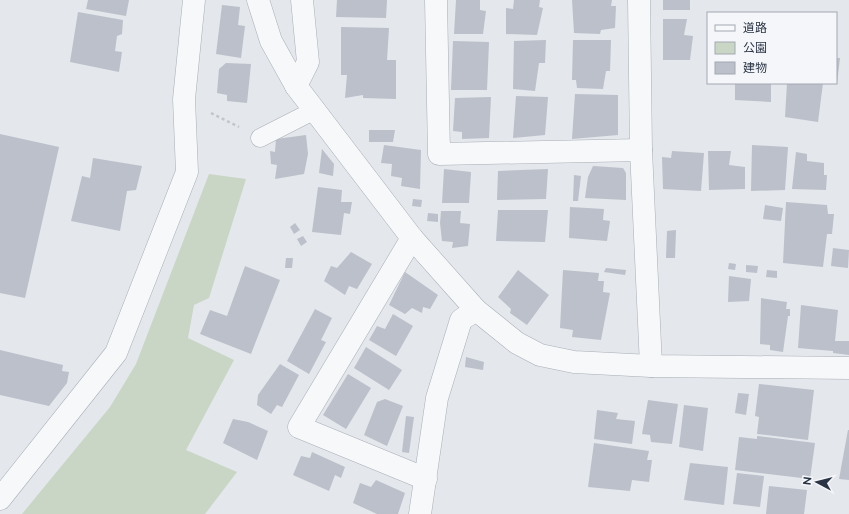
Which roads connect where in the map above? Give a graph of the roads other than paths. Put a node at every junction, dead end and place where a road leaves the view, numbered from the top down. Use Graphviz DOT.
graph roads {
  1 [pos="194,0"];
  2 [pos="258,0"];
  3 [pos="302,0"];
  4 [pos="436,0"];
  5 [pos="639,0"];
  6 [pos="296,86"];
  7 [pos="315,110"];
  8 [pos="260,138"];
  9 [pos="640,150"];
  10 [pos="412,238"];
  11 [pos="476,310"];
  12 [pos="651,366"];
  13 [pos="849,368"];
  14 [pos="426,480"];
  15 [pos="0,499"];
  16 [pos="420,514"];
  1 -- 15 [label="street"];
  2 -- 6 [label="street"];
  3 -- 6 [label="street"];
  4 -- 9 [label="street"];
  5 -- 9 [label="street"];
  6 -- 7 [label="street"];
  7 -- 8 [label="lane"];
  7 -- 10 [label="street"];
  9 -- 12 [label="street"];
  10 -- 11 [label="street"];
  10 -- 14 [label="street"];
  11 -- 12 [label="street"];
  11 -- 14 [label="street"];
  12 -- 13 [label="street"];
  14 -- 16 [label="street"];
}
